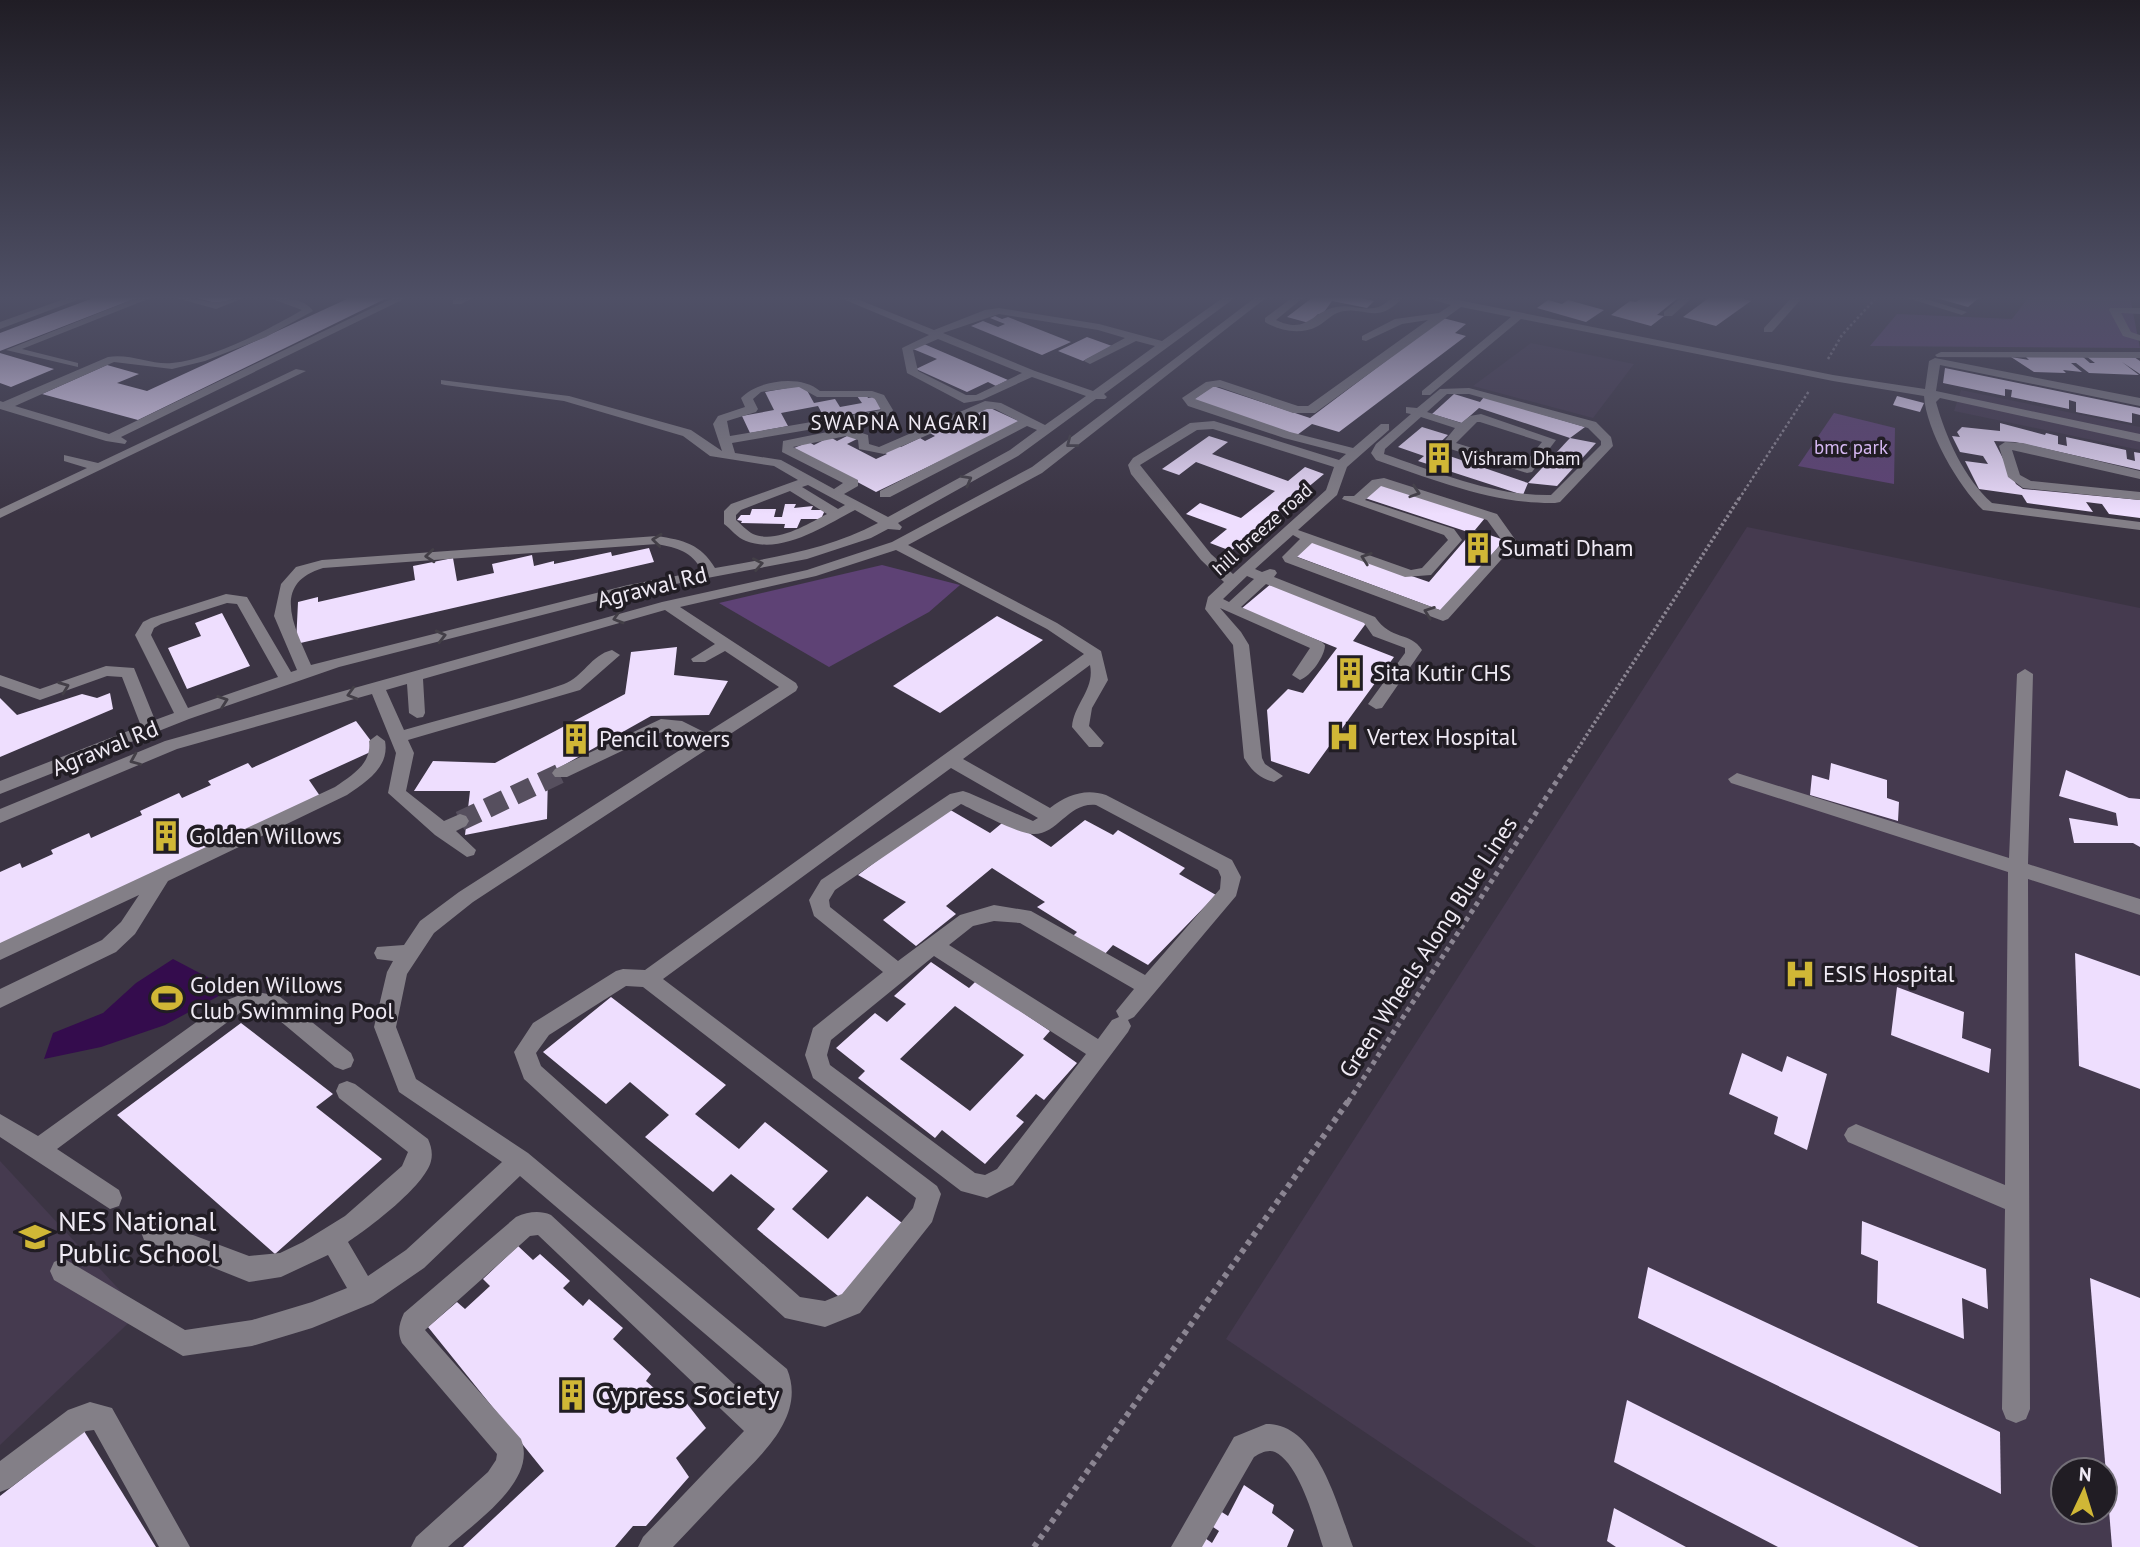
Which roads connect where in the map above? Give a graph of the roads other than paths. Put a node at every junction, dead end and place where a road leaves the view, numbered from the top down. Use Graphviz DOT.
graph roads {
  1 [pos="67,369"];
  2 [pos="89,369"];
  3 [pos="253,369"];
  4 [pos="912,369"];
  5 [pos="1022,369"];
  6 [pos="1129,369"];
  7 [pos="1167,369"];
  8 [pos="1367,369"];
  9 [pos="1459,369"];
  10 [pos="1790,369"];
  11 [pos="1934,369"];
  12 [pos="1976,369"];
  13 [pos="300,371"];
  14 [pos="1820,371"];
  15 [pos="1031,373"];
  16 [pos="445,382"];
  17 [pos="1932,393"];
  18 [pos="1091,396"];
  19 [pos="1125,401"];
  20 [pos="2140,402"];
  21 [pos="4,406"];
  22 [pos="1413,411"];
  23 [pos="1027,421"];
  24 [pos="1463,427"];
  25 [pos="1046,430"];
  26 [pos="2140,432"];
  27 [pos="1338,433"];
  28 [pos="110,438"];
  29 [pos="2140,438"];
  30 [pos="725,442"];
  31 [pos="1324,443"];
  32 [pos="2140,445"];
  33 [pos="138,446"];
  34 [pos="1354,453"];
  35 [pos="730,456"];
  36 [pos="68,458"];
  37 [pos="1341,465"];
  38 [pos="96,466"];
  39 [pos="2140,475"];
  40 [pos="809,481"];
  41 [pos="792,487"];
  42 [pos="1332,492"];
  43 [pos="834,494"];
  44 [pos="886,494"];
  45 [pos="2140,496"];
  46 [pos="1356,501"];
  47 [pos="855,505"];
  48 [pos="2,510"];
  49 [pos="837,514"];
  50 [pos="889,524"];
  51 [pos="2140,526"];
  52 [pos="1289,531"];
  53 [pos="1309,538"];
  54 [pos="906,541"];
  55 [pos="710,573"];
  56 [pos="1268,574"];
  57 [pos="1238,576"];
  58 [pos="1213,600"];
  59 [pos="667,605"];
  60 [pos="1231,608"];
  61 [pos="726,644"];
  62 [pos="1095,654"];
  63 [pos="612,655"];
  64 [pos="699,659"];
  65 [pos="306,672"];
  66 [pos="2025,674"];
  67 [pos="1300,675"];
  68 [pos="415,676"];
  69 [pos="287,679"];
  70 [pos="0,680"];
  71 [pos="377,687"];
  72 [pos="1376,704"];
  73 [pos="417,713"];
  74 [pos="183,715"];
  75 [pos="150,728"];
  76 [pos="397,733"];
  77 [pos="377,741"];
  78 [pos="708,741"];
  79 [pos="1095,743"];
  80 [pos="951,760"];
  81 [pos="561,773"];
  82 [pos="1275,776"];
  83 [pos="1737,779"];
  84 [pos="0,788"];
  85 [pos="0,816"];
  86 [pos="1051,817"];
  87 [pos="460,821"];
  88 [pos="441,830"];
  89 [pos="467,850"];
  90 [pos="2018,869"];
  91 [pos="161,876"];
  92 [pos="2140,908"];
  93 [pos="932,944"];
  94 [pos="0,952"];
  95 [pos="384,953"];
  96 [pos="410,953"];
  97 [pos="898,972"];
  98 [pos="648,979"];
  99 [pos="1147,986"];
  100 [pos="0,999"];
  101 [pos="1100,1052"];
  102 [pos="343,1060"];
  103 [pos="347,1091"];
  104 [pos="0,1124"];
  105 [pos="1856,1135"];
  106 [pos="39,1149"];
  107 [pos="520,1161"];
  108 [pos="110,1198"];
  109 [pos="2017,1202"];
  110 [pos="153,1232"];
  111 [pos="332,1238"];
  112 [pos="63,1271"];
  113 [pos="364,1294"];
  114 [pos="2016,1409"];
  115 [pos="764,1430"];
  116 [pos="0,1478"];
  117 [pos="175,1547"];
  118 [pos="425,1547"];
  119 [pos="653,1547"];
  120 [pos="1186,1547"];
  121 [pos="1338,1547"];
  1 -- 21 [label="street"];
  2 -- 21 [label="street"];
  3 -- 28 [label="street"];
  4 -- 15 [label="street"];
  5 -- 15 [label="street"];
  6 -- 18 [label="street, Agrawal Rd"];
  7 -- 19 [label="street, Agrawal Rd"];
  8 -- 31 [label="street"];
  9 -- 22 [label="street, hill breeze road"];
  10 -- 17 [label="street"];
  11 -- 17 [label="street"];
  12 -- 20 [label="street"];
  13 -- 33 [label="street"];
  14 -- 17 [label="street"];
  15 -- 18 [label="street"];
  16 -- 35 [label="street"];
  17 -- 26 [label="street"];
  17 -- 29 [label="street"];
  17 -- 32 [label="street"];
  17 -- 51 [label="street"];
  18 -- 19 [label="street"];
  18 -- 25 [label="street, Agrawal Rd"];
  19 -- 54 [label="street, Agrawal Rd, one-way"];
  21 -- 28 [label="street"];
  22 -- 22 [label="street"];
  22 -- 24 [label="street"];
  22 -- 34 [label="street, hill breeze road"];
  23 -- 25 [label="street"];
  23 -- 43 [label="street"];
  23 -- 44 [label="street"];
  24 -- 24 [label="street"];
  50 -- 25 [label="street, Agrawal Rd, one-way"];
  27 -- 31 [label="street"];
  28 -- 33 [label="street"];
  30 -- 30 [label="street"];
  30 -- 35 [label="street"];
  31 -- 34 [label="street"];
  33 -- 38 [label="street"];
  34 -- 37 [label="street, hill breeze road"];
  35 -- 40 [label="street"];
  36 -- 38 [label="street"];
  37 -- 42 [label="street, hill breeze road"];
  37 -- 57 [label="street"];
  38 -- 48 [label="street"];
  39 -- 45 [label="street"];
  40 -- 41 [label="street"];
  40 -- 43 [label="street"];
  41 -- 49 [label="street"];
  41 -- 49 [label="street"];
  42 -- 46 [label="street"];
  42 -- 52 [label="street, hill breeze road"];
  43 -- 47 [label="street"];
  46 -- 53 [label="street, one-way"];
  46 -- 53 [label="street, one-way"];
  47 -- 49 [label="street"];
  47 -- 50 [label="street"];
  50 -- 54 [label="street"];
  55 -- 50 [label="street, Agrawal Rd, one-way"];
  52 -- 53 [label="street"];
  52 -- 57 [label="street, hill breeze road"];
  54 -- 59 [label="street, Agrawal Rd"];
  54 -- 62 [label="street"];
  65 -- 55 [label="street, Agrawal Rd, one-way"];
  55 -- 65 [label="street, one-way"];
  56 -- 57 [label="street"];
  56 -- 60 [label="street"];
  56 -- 72 [label="street"];
  57 -- 58 [label="street, hill breeze road"];
  58 -- 60 [label="street"];
  58 -- 82 [label="street"];
  59 -- 61 [label="street"];
  59 -- 68 [label="street, Agrawal Rd, one-way"];
  60 -- 67 [label="street"];
  61 -- 64 [label="street"];
  61 -- 78 [label="street"];
  62 -- 79 [label="street"];
  62 -- 80 [label="street"];
  63 -- 76 [label="street"];
  65 -- 69 [label="street, Agrawal Rd"];
  66 -- 90 [label="street"];
  68 -- 71 [label="street, Agrawal Rd"];
  68 -- 73 [label="street"];
  74 -- 69 [label="street, Agrawal Rd, one-way"];
  69 -- 74 [label="street"];
  70 -- 75 [label="street, one-way"];
  71 -- 76 [label="street"];
  71 -- 85 [label="street, Agrawal Rd, one-way"];
  74 -- 75 [label="street, Agrawal Rd"];
  75 -- 84 [label="street, Agrawal Rd"];
  76 -- 88 [label="street"];
  77 -- 91 [label="street"];
  78 -- 81 [label="street"];
  78 -- 96 [label="street"];
  80 -- 86 [label="street"];
  80 -- 98 [label="street"];
  83 -- 90 [label="street"];
  86 -- 97 [label="street"];
  86 -- 99 [label="street"];
  87 -- 88 [label="street"];
  88 -- 89 [label="street"];
  90 -- 92 [label="street"];
  90 -- 109 [label="street"];
  91 -- 94 [label="street"];
  91 -- 100 [label="street"];
  93 -- 97 [label="street"];
  93 -- 99 [label="street"];
  93 -- 101 [label="street"];
  95 -- 96 [label="street"];
  96 -- 107 [label="street"];
  97 -- 101 [label="street"];
  98 -- 98 [label="street"];
  99 -- 101 [label="street"];
  102 -- 106 [label="street"];
  103 -- 111 [label="street"];
  104 -- 106 [label="street"];
  105 -- 109 [label="street"];
  106 -- 108 [label="street"];
  107 -- 113 [label="street"];
  107 -- 115 [label="street"];
  109 -- 114 [label="street"];
  110 -- 111 [label="street"];
  111 -- 113 [label="street"];
  112 -- 113 [label="street"];
  115 -- 118 [label="street"];
  115 -- 119 [label="street"];
  116 -- 117 [label="street"];
  120 -- 121 [label="street"];
}
